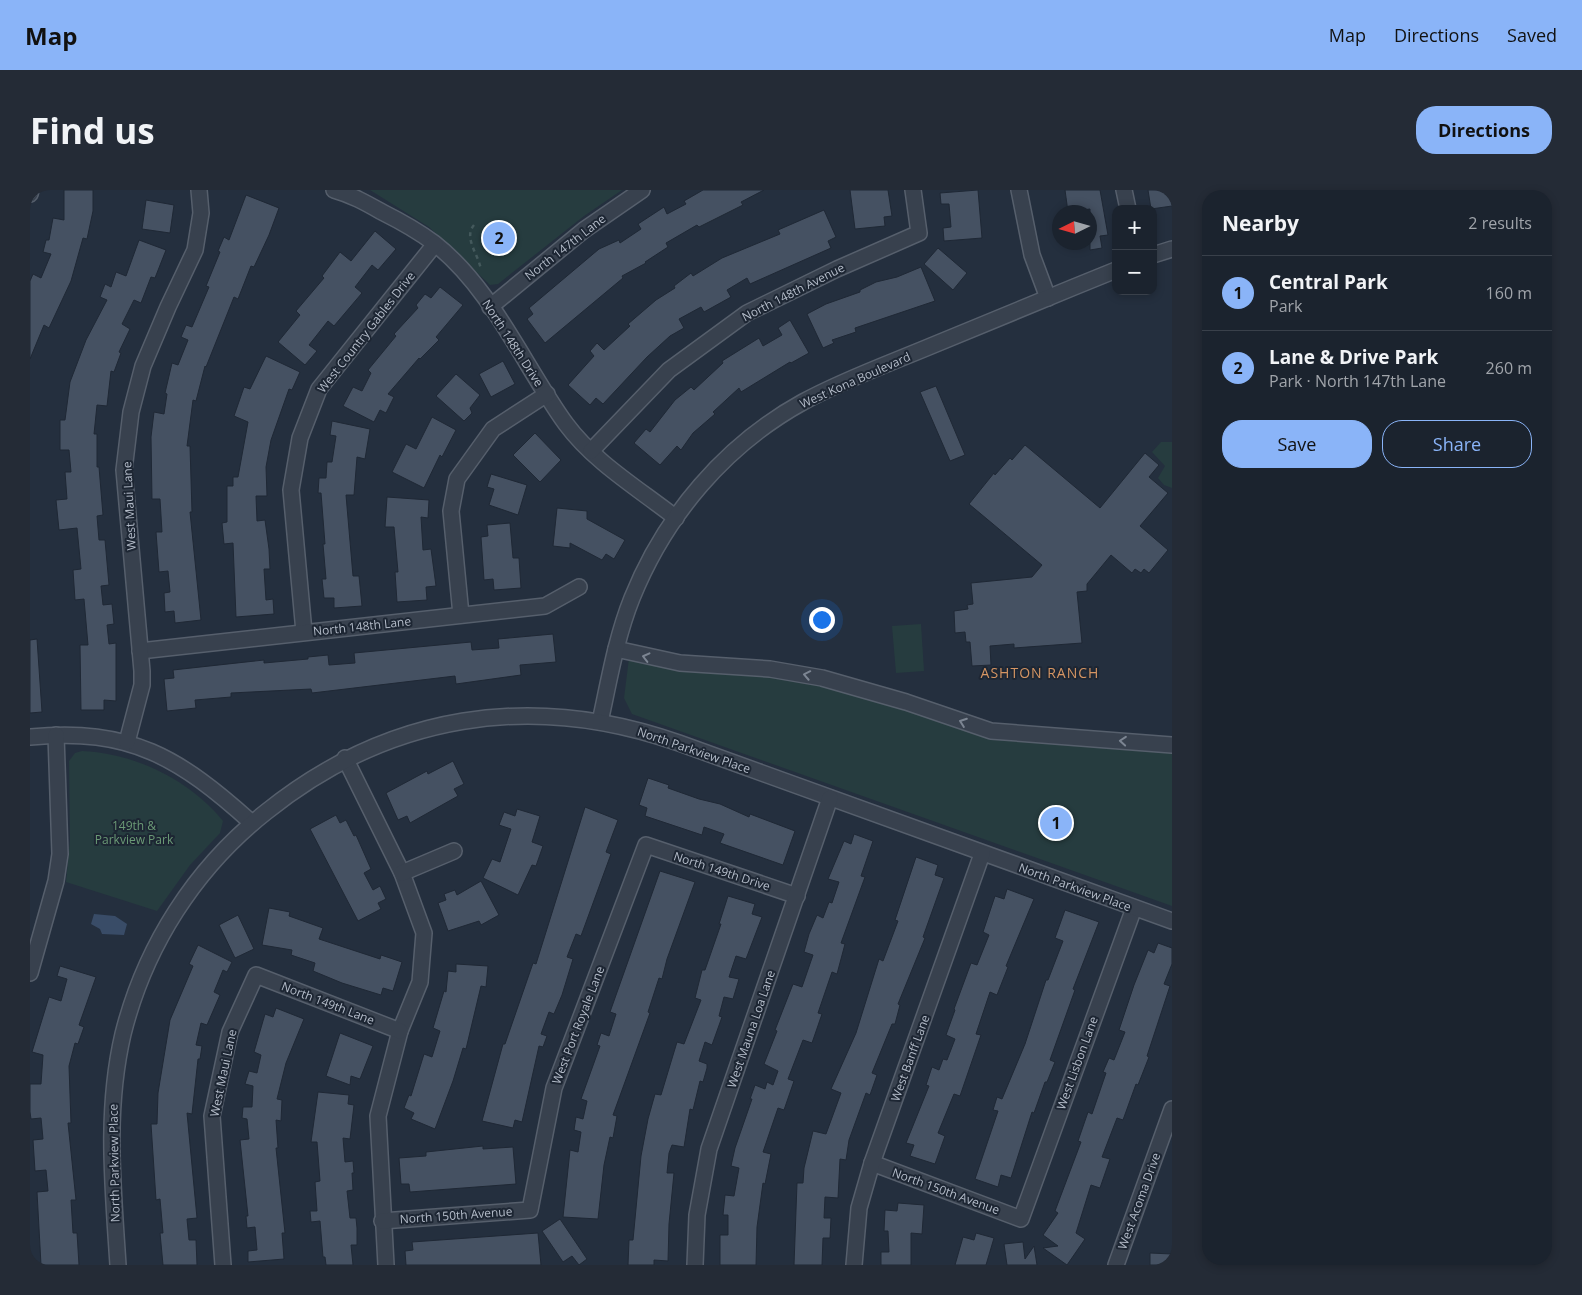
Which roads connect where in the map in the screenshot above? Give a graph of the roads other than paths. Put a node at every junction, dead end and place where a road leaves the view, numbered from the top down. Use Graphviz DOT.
graph roads {
  1 [pos="31,190"];
  2 [pos="200,190"];
  3 [pos="334,190"];
  4 [pos="642,190"];
  5 [pos="913,190"];
  6 [pos="1019,190"];
  7 [pos="1124,190"];
  8 [pos="350,192"];
  9 [pos="30,194"];
  10 [pos="1127,205"];
  11 [pos="435,244"];
  12 [pos="1172,249"];
  13 [pos="1157,254"];
  14 [pos="1112,272"];
  15 [pos="1048,298"];
  16 [pos="490,307"];
  17 [pos="547,394"];
  18 [pos="590,451"];
  19 [pos="676,518"];
  20 [pos="579,587"];
  21 [pos="461,615"];
  22 [pos="304,632"];
  23 [pos="616,649"];
  24 [pos="140,650"];
  25 [pos="600,722"];
  26 [pos="56,735"];
  27 [pos="30,737"];
  28 [pos="127,742"];
  29 [pos="1172,745"];
  30 [pos="345,758"];
  31 [pos="830,798"];
  32 [pos="252,822"];
  33 [pos="646,846"];
  34 [pos="454,851"];
  35 [pos="982,854"];
  36 [pos="402,873"];
  37 [pos="797,896"];
  38 [pos="1134,908"];
  39 [pos="1172,921"];
  40 [pos="30,973"];
  41 [pos="256,975"];
  42 [pos="400,1031"];
  43 [pos="1172,1109"];
  44 [pos="872,1163"];
  45 [pos="530,1210"];
  46 [pos="1021,1219"];
  47 [pos="382,1221"];
  48 [pos="118,1265"];
  49 [pos="224,1265"];
  50 [pos="386,1265"];
  51 [pos="694,1265"];
  52 [pos="854,1265"];
  53 [pos="1116,1265"];
  1 -- 9 [label="street"];
  2 -- 24 [label="street, West Maui Lane"];
  3 -- 8 [label="street, North 148th Drive"];
  4 -- 16 [label="street, North 147th Lane"];
  5 -- 18 [label="street, North 148th Avenue"];
  6 -- 15 [label="street"];
  7 -- 10 [label="street"];
  8 -- 11 [label="street, North 148th Drive"];
  11 -- 16 [label="street, North 148th Drive"];
  11 -- 22 [label="street, West Country Gables Drive"];
  12 -- 13 [label="street"];
  14 -- 15 [label="street, West Kona Boulevard"];
  15 -- 19 [label="street, West Kona Boulevard"];
  16 -- 17 [label="street, North 148th Drive"];
  17 -- 18 [label="street, North 148th Drive"];
  17 -- 21 [label="street"];
  18 -- 19 [label="street, North 148th Drive"];
  19 -- 23 [label="street, West Kona Boulevard"];
  20 -- 21 [label="street, North 148th Lane"];
  21 -- 22 [label="street, North 148th Lane"];
  22 -- 24 [label="street, North 148th Lane"];
  23 -- 25 [label="street, West Kona Boulevard"];
  29 -- 23 [label="street, one-way"];
  24 -- 28 [label="street, West Maui Lane"];
  25 -- 30 [label="street, North Parkview Place"];
  25 -- 31 [label="street, North Parkview Place"];
  26 -- 27 [label="street"];
  26 -- 28 [label="street"];
  26 -- 40 [label="street"];
  28 -- 32 [label="street"];
  30 -- 32 [label="street, North Parkview Place"];
  30 -- 36 [label="street"];
  31 -- 35 [label="street, North Parkview Place"];
  31 -- 37 [label="street, West Mauna Loa Lane"];
  32 -- 48 [label="street, North Parkview Place"];
  33 -- 37 [label="street, North 149th Drive"];
  33 -- 45 [label="street, West Port Royale Lane"];
  34 -- 36 [label="street"];
  35 -- 38 [label="street, North Parkview Place"];
  35 -- 44 [label="street, West Banff Lane"];
  36 -- 42 [label="street"];
  37 -- 51 [label="street, West Mauna Loa Lane"];
  38 -- 39 [label="street, North Parkview Place"];
  38 -- 46 [label="street, West Lisbon Lane"];
  41 -- 42 [label="street, North 149th Lane"];
  41 -- 49 [label="street, West Maui Lane"];
  42 -- 47 [label="street"];
  43 -- 53 [label="street, West Acoma Drive"];
  44 -- 46 [label="street, North 150th Avenue"];
  44 -- 52 [label="street, West Banff Lane"];
  45 -- 47 [label="street, North 150th Avenue"];
  47 -- 50 [label="street"];
}
